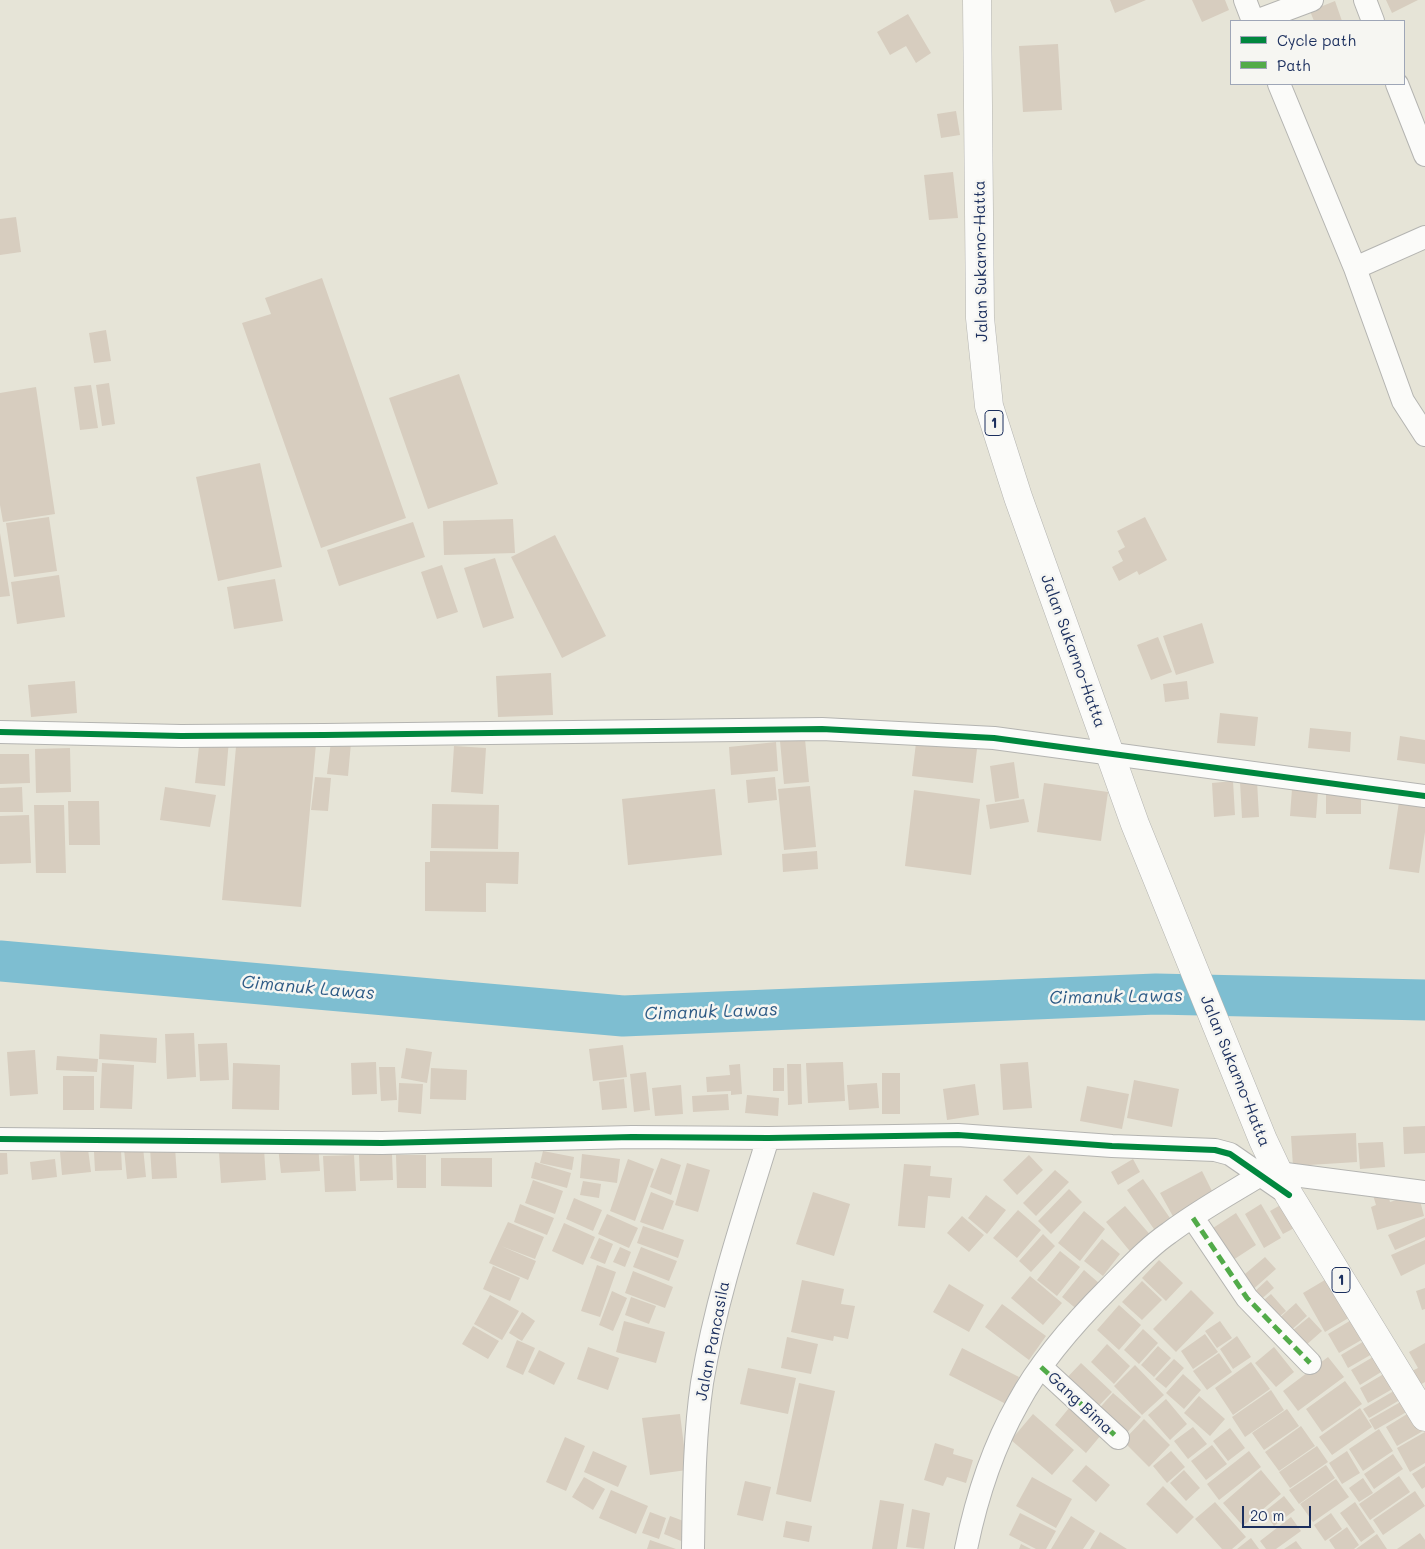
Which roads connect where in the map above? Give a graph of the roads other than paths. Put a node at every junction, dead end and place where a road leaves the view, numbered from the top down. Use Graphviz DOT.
graph roads {
  1 [pos="977,0"];
  2 [pos="1245,0"];
  3 [pos="1312,0"];
  4 [pos="1364,0"];
  5 [pos="1255,20"];
  6 [pos="1258,20"];
  7 [pos="1373,20"];
  8 [pos="1280,85"];
  9 [pos="1397,85"];
  10 [pos="1425,155"];
  11 [pos="1425,237"];
  12 [pos="1355,268"];
  13 [pos="1425,435"];
  14 [pos="0,732"];
  15 [pos="1109,753"];
  16 [pos="1425,796"];
  17 [pos="768,1138"];
  18 [pos="0,1139"];
  19 [pos="1276,1181"];
  20 [pos="1425,1192"];
  21 [pos="1193,1218"];
  22 [pos="1310,1363"];
  23 [pos="1041,1367"];
  24 [pos="1425,1417"];
  25 [pos="1118,1438"];
  26 [pos="693,1549"];
  27 [pos="966,1549"];
  1 -- 15 [label="highway, Jalan Sukarno-Hatta / 1"];
  2 -- 5 [label="street"];
  3 -- 6 [label="street"];
  4 -- 7 [label="street"];
  8 -- 12 [label="street"];
  9 -- 10 [label="street"];
  11 -- 12 [label="street"];
  12 -- 13 [label="street"];
  14 -- 15 [label="street"];
  15 -- 16 [label="street"];
  15 -- 19 [label="highway, Jalan Sukarno-Hatta / 1"];
  17 -- 18 [label="street"];
  17 -- 19 [label="street"];
  17 -- 26 [label="street, Jalan Pancasila"];
  19 -- 20 [label="street"];
  19 -- 21 [label="street"];
  19 -- 24 [label="highway, Jalan Sukarno-Hatta / 1"];
  21 -- 22 [label="street"];
  21 -- 23 [label="street"];
  23 -- 25 [label="street, Gang Bima"];
  23 -- 27 [label="street"];
}
